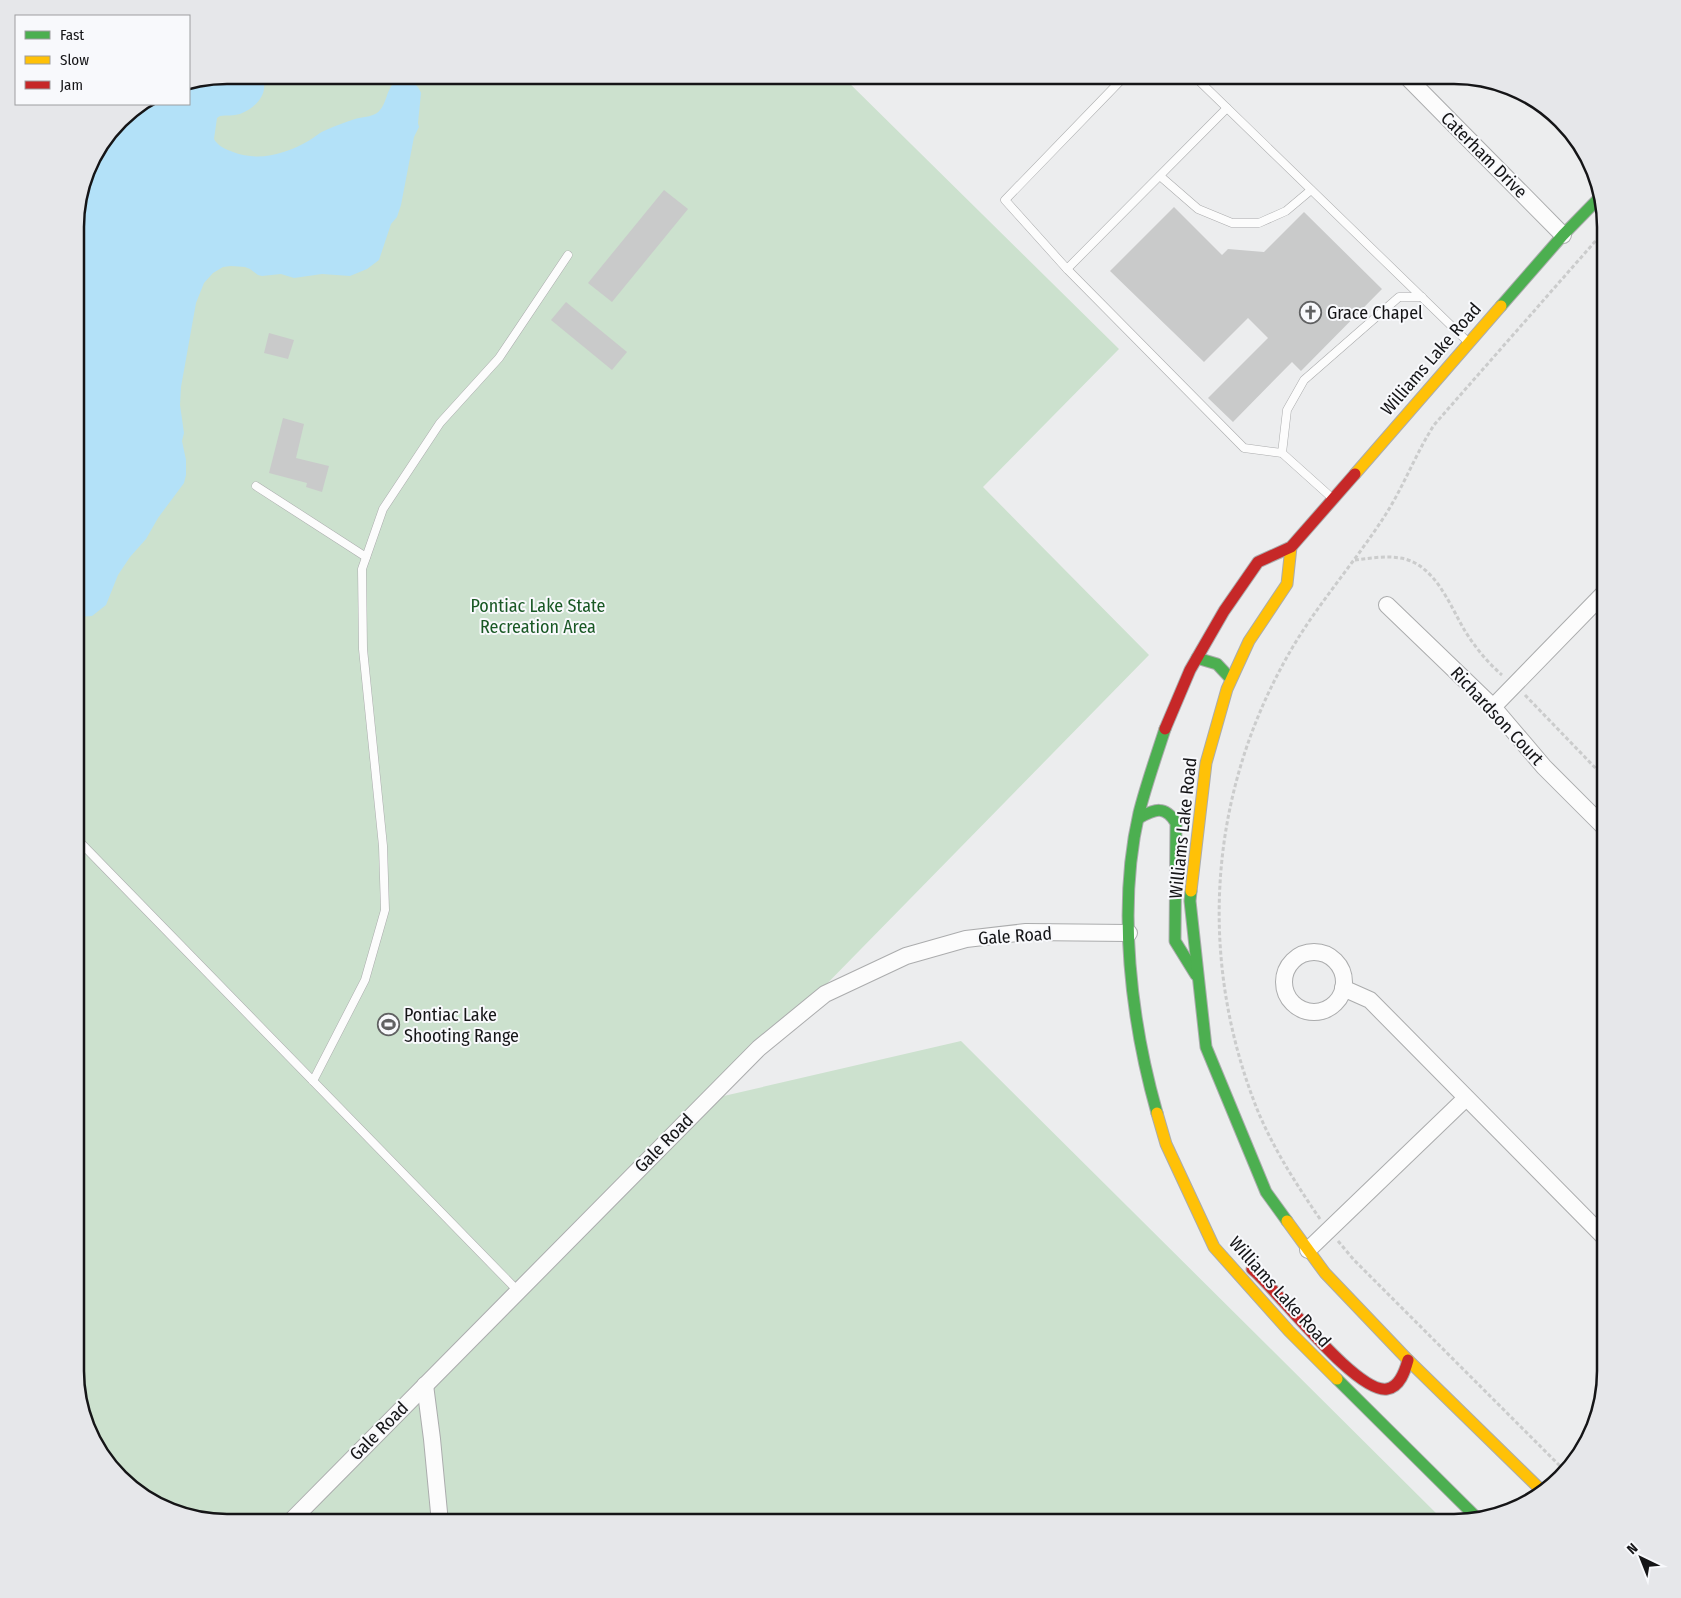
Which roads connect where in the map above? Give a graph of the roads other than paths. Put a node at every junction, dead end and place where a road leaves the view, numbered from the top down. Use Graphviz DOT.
graph roads {
  1 [pos="1117,84"];
  2 [pos="1202,84"];
  3 [pos="1414,84"];
  4 [pos="1227,108"];
  5 [pos="1160,176"];
  6 [pos="1311,190"];
  7 [pos="1595,202"];
  8 [pos="1563,235"];
  9 [pos="568,255"];
  10 [pos="1067,270"];
  11 [pos="1422,297"];
  12 [pos="1469,342"];
  13 [pos="1282,453"];
  14 [pos="256,486"];
  15 [pos="1333,499"];
  16 [pos="1291,546"];
  17 [pos="366,557"];
  18 [pos="1597,600"];
  19 [pos="1387,605"];
  20 [pos="1197,658"];
  21 [pos="1232,679"];
  22 [pos="1493,707"];
  23 [pos="1139,818"];
  24 [pos="1597,820"];
  25 [pos="84,846"];
  26 [pos="1129,933"];
  27 [pos="1199,981"];
  28 [pos="1343,988"];
  29 [pos="313,1081"];
  30 [pos="1466,1098"];
  31 [pos="1597,1230"];
  32 [pos="1214,1247"];
  33 [pos="1308,1250"];
  34 [pos="517,1290"];
  35 [pos="1408,1360"];
  36 [pos="424,1385"];
  37 [pos="1537,1487"];
  38 [pos="1472,1513"];
  39 [pos="297,1514"];
  40 [pos="439,1514"];
  1 -- 10 [label="lane"];
  2 -- 4 [label="lane"];
  3 -- 8 [label="street, Caterham Drive"];
  4 -- 5 [label="lane"];
  4 -- 6 [label="lane"];
  5 -- 6 [label="lane"];
  5 -- 10 [label="lane"];
  6 -- 11 [label="lane"];
  7 -- 8 [label="main road, Williams Lake Road"];
  8 -- 12 [label="main road, Williams Lake Road"];
  9 -- 17 [label="lane"];
  10 -- 13 [label="lane"];
  11 -- 12 [label="lane"];
  11 -- 13 [label="lane"];
  12 -- 15 [label="main road, Williams Lake Road"];
  13 -- 15 [label="lane"];
  14 -- 17 [label="lane"];
  15 -- 16 [label="main road, Williams Lake Road"];
  16 -- 20 [label="main road, Williams Lake Road"];
  16 -- 21 [label="main road, Williams Lake Road"];
  17 -- 29 [label="lane"];
  18 -- 22 [label="street"];
  19 -- 22 [label="street, Richardson Court"];
  20 -- 21 [label="main road"];
  20 -- 23 [label="main road, Williams Lake Road"];
  21 -- 27 [label="main road, Williams Lake Road"];
  22 -- 24 [label="street, Richardson Court"];
  23 -- 26 [label="main road, Williams Lake Road"];
  23 -- 27 [label="main road"];
  25 -- 29 [label="lane"];
  26 -- 32 [label="main road, Williams Lake Road"];
  26 -- 34 [label="street, Gale Road"];
  27 -- 33 [label="main road, Williams Lake Road"];
  28 -- 30 [label="street"];
  29 -- 34 [label="lane"];
  30 -- 31 [label="street"];
  30 -- 33 [label="street"];
  32 -- 35 [label="main road"];
  32 -- 38 [label="main road, Williams Lake Road"];
  33 -- 35 [label="main road, Williams Lake Road"];
  34 -- 36 [label="street, Gale Road"];
  35 -- 37 [label="main road, Williams Lake Road"];
  36 -- 39 [label="street, Gale Road"];
  36 -- 40 [label="street"];
}
